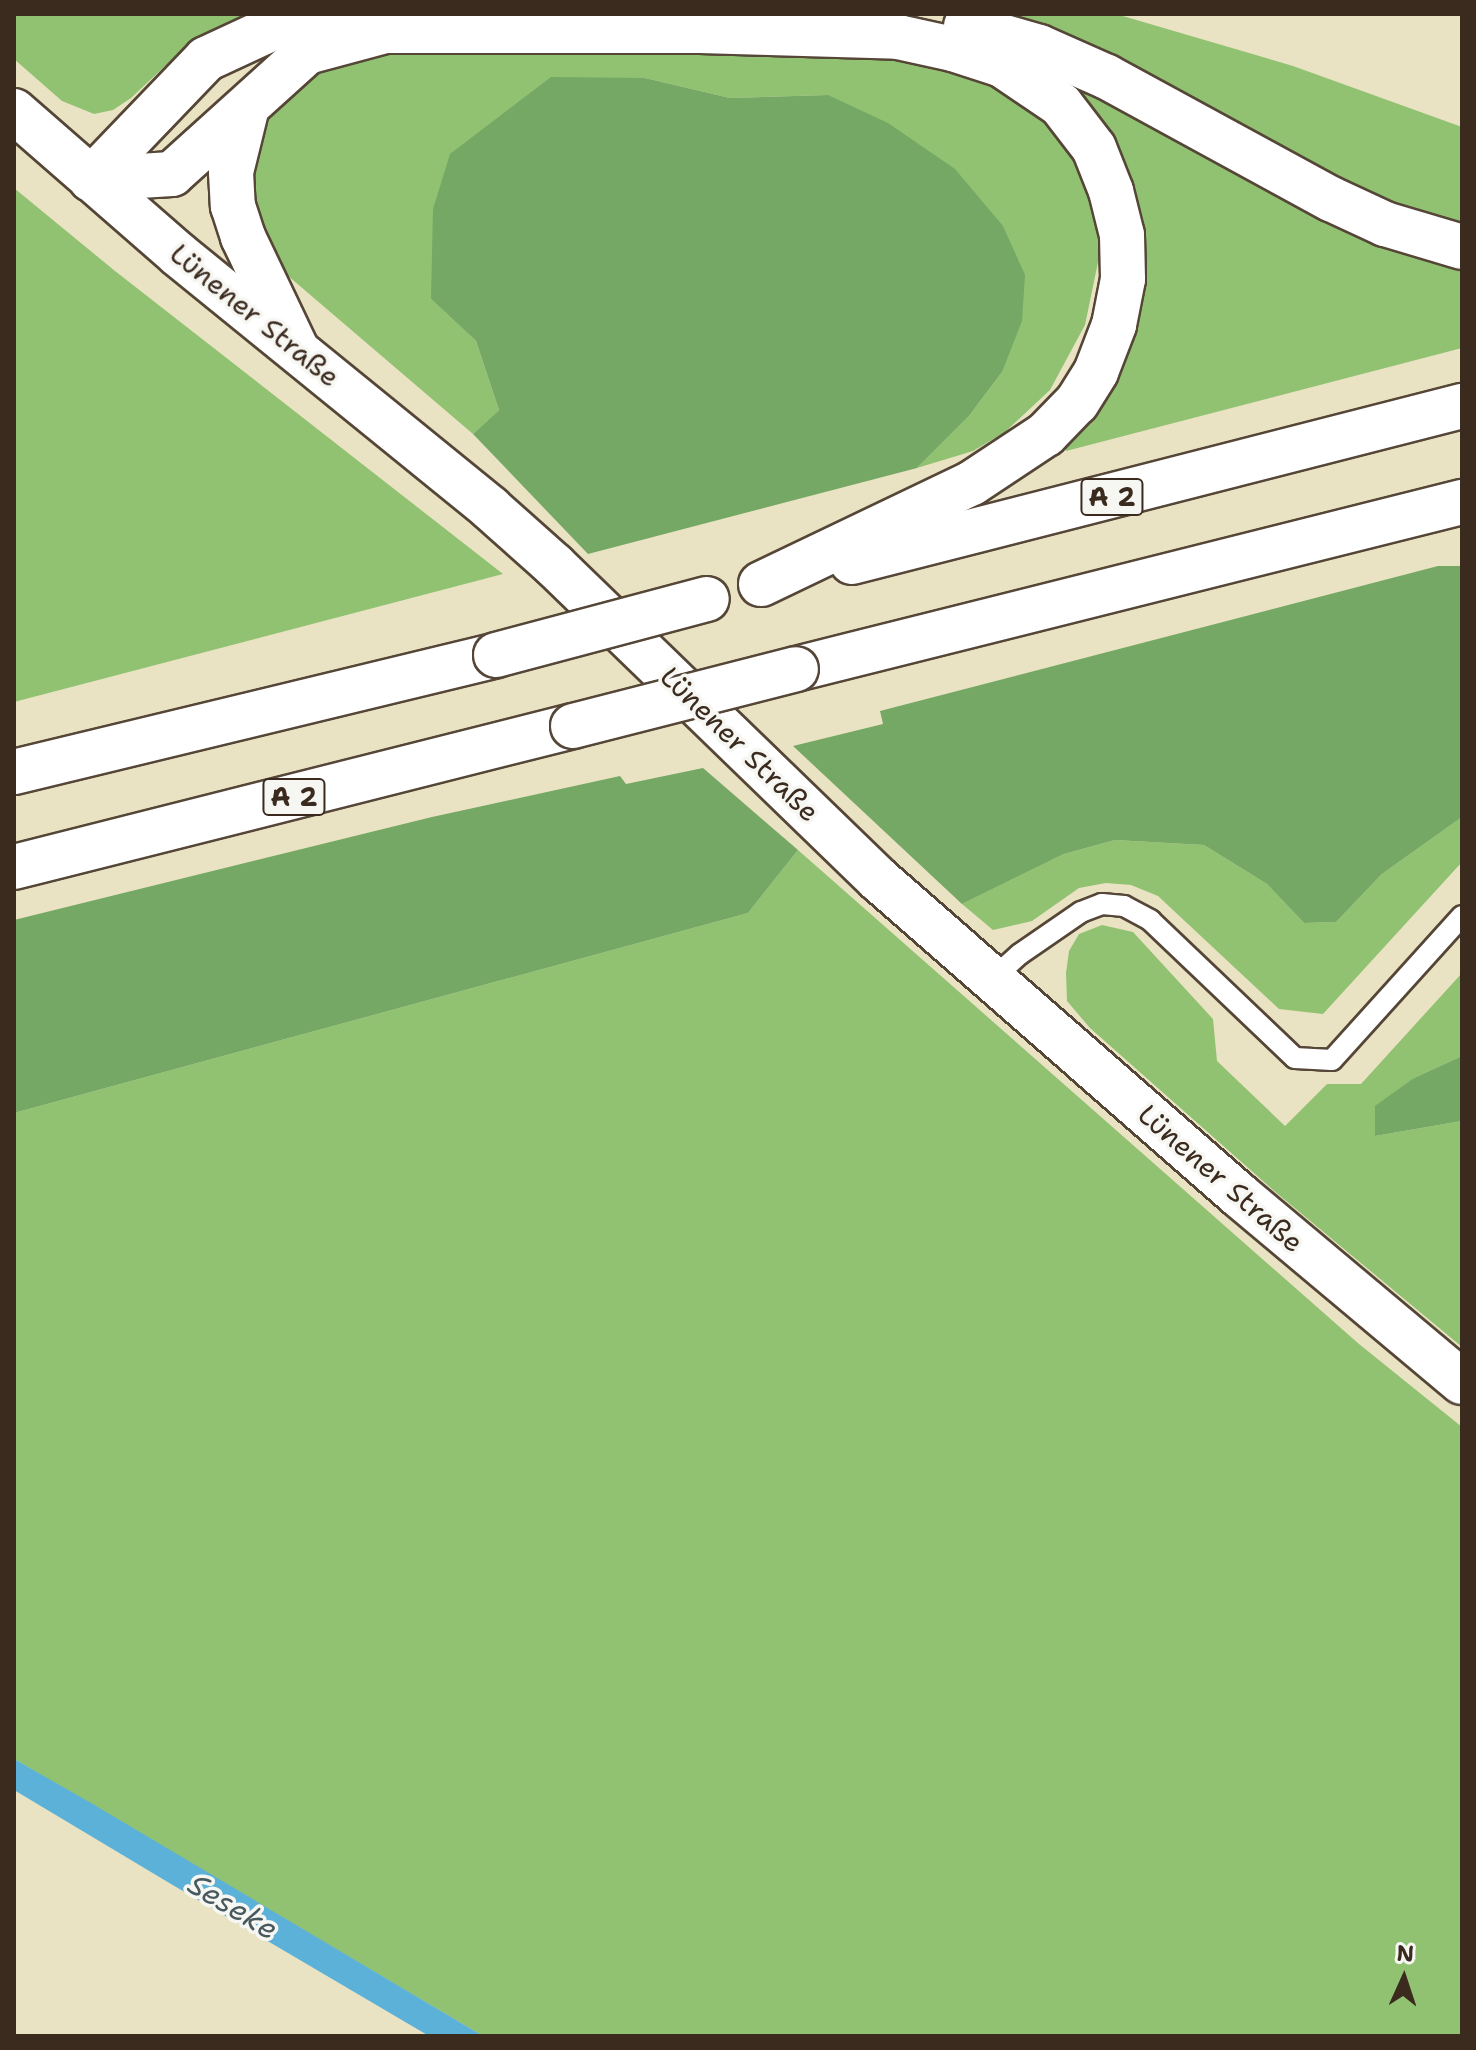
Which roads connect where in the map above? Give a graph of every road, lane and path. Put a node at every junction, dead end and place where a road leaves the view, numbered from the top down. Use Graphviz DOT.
graph roads {
  1 [pos="352,14"];
  2 [pos="802,14"];
  3 [pos="14,111"];
  4 [pos="246,111"];
  5 [pos="91,179"];
  6 [pos="1462,247"];
  7 [pos="296,348"];
  8 [pos="1462,406"];
  9 [pos="1462,502"];
  10 [pos="1462,522"];
  11 [pos="1349,530"];
  12 [pos="761,584"];
  13 [pos="14,772"];
  14 [pos="14,867"];
  15 [pos="1462,916"];
  16 [pos="991,980"];
  17 [pos="1462,1382"];
  1 -- 5 [label="main road"];
  2 -- 6 [label="main road"];
  3 -- 5 [label="main road, Lünener Straße"];
  4 -- 5 [label="main road"];
  4 -- 7 [label="main road"];
  4 -- 12 [label="main road"];
  5 -- 7 [label="main road, Lünener Straße"];
  7 -- 16 [label="main road, Lünener Straße"];
  8 -- 12 [label="main road, A 2"];
  9 -- 11 [label="main road, A 2"];
  10 -- 11 [label="main road"];
  11 -- 14 [label="main road, A 2, bridge"];
  12 -- 13 [label="main road, A 2, bridge"];
  15 -- 16 [label="lane"];
  16 -- 17 [label="main road, Lünener Straße"];
}
